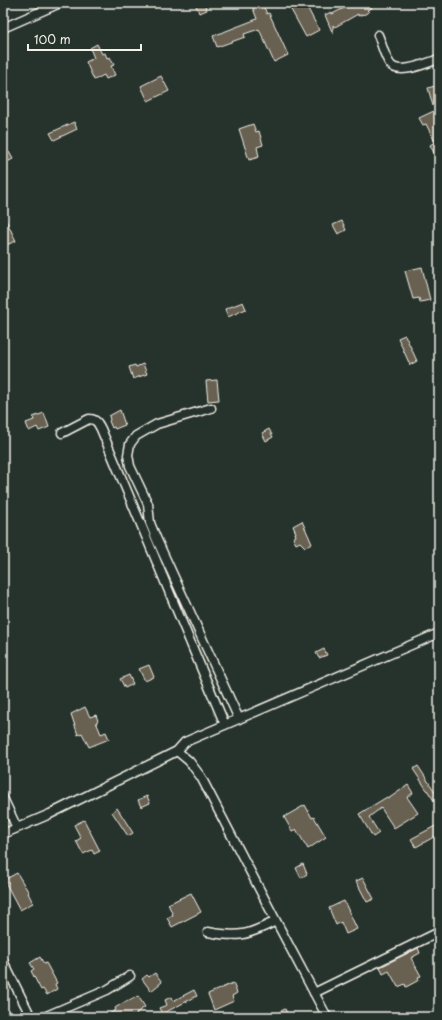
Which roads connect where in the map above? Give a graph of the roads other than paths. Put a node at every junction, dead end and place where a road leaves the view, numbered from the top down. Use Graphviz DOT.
graph roads {
  1 [pos="60,3"];
  2 [pos="3,28"];
  3 [pos="378,35"];
  4 [pos="439,59"];
  5 [pos="211,408"];
  6 [pos="62,433"];
  7 [pos="439,633"];
  8 [pos="239,719"];
  9 [pos="225,725"];
  10 [pos="177,750"];
  11 [pos="3,798"];
  12 [pos="17,828"];
  13 [pos="3,834"];
  14 [pos="276,921"];
  15 [pos="208,932"];
  16 [pos="439,932"];
  17 [pos="3,961"];
  18 [pos="130,976"];
  19 [pos="314,993"];
  20 [pos="32,1017"];
  21 [pos="44,1017"];
  22 [pos="327,1017"];
  1 -- 2 [label="street"];
  3 -- 4 [label="street"];
  5 -- 8 [label="street"];
  6 -- 9 [label="street"];
  7 -- 8 [label="street"];
  8 -- 9 [label="street"];
  9 -- 10 [label="street"];
  10 -- 12 [label="street"];
  10 -- 14 [label="street"];
  11 -- 12 [label="street"];
  12 -- 13 [label="street"];
  14 -- 15 [label="street"];
  14 -- 19 [label="street"];
  16 -- 19 [label="street"];
  17 -- 20 [label="street"];
  18 -- 21 [label="street"];
  19 -- 22 [label="street"];
}
